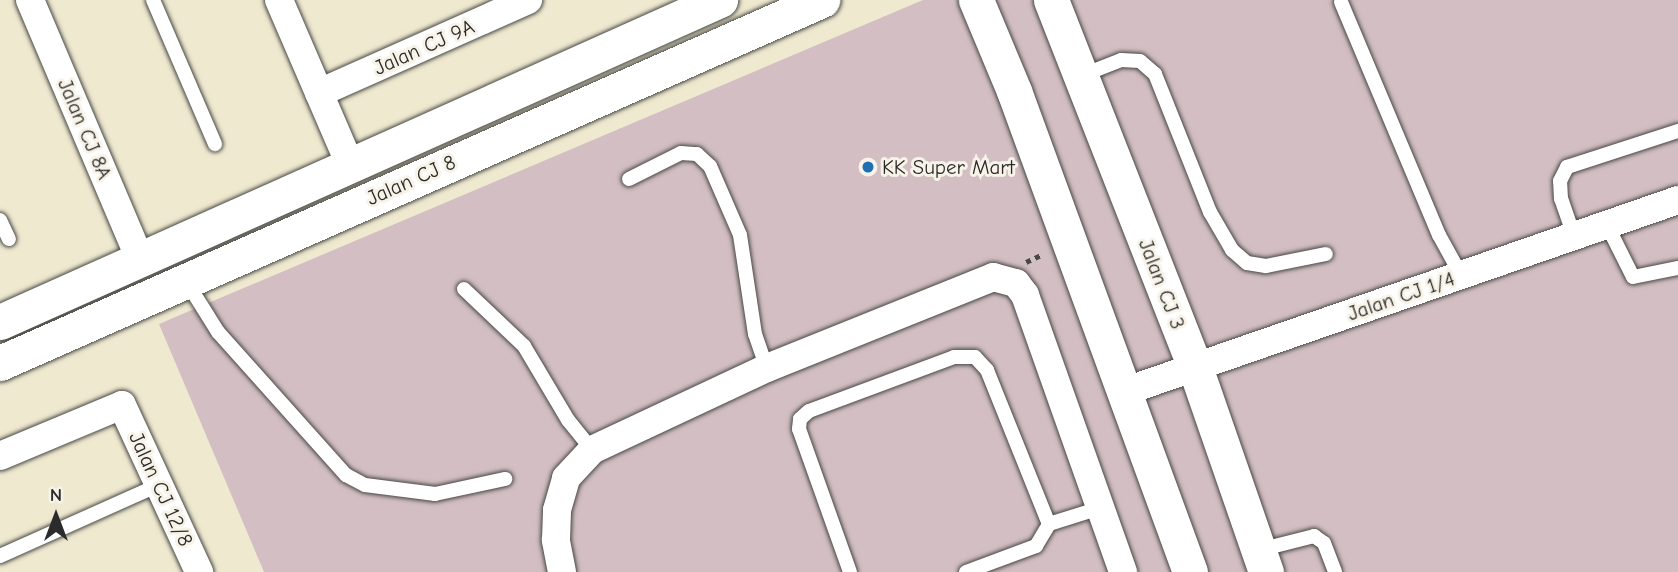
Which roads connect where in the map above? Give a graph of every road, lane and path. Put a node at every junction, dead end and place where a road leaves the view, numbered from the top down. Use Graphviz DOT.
graph roads {
  1 [pos="30,0"];
  2 [pos="153,0"];
  3 [pos="279,0"];
  4 [pos="528,0"];
  5 [pos="720,0"];
  6 [pos="822,0"];
  7 [pos="1051,0"];
  8 [pos="1341,2"];
  9 [pos="974,3"];
  10 [pos="1083,75"];
  11 [pos="319,93"];
  12 [pos="1678,131"];
  13 [pos="215,144"];
  14 [pos="350,165"];
  15 [pos="629,180"];
  16 [pos="1678,200"];
  17 [pos="0,220"];
  18 [pos="1607,225"];
  19 [pos="1574,236"];
  20 [pos="9,239"];
  21 [pos="1069,243"];
  22 [pos="1326,254"];
  23 [pos="140,259"];
  24 [pos="1678,268"];
  25 [pos="1461,275"];
  26 [pos="1005,277"];
  27 [pos="185,279"];
  28 [pos="464,289"];
  29 [pos="0,322"];
  30 [pos="0,363"];
  31 [pos="1195,367"];
  32 [pos="767,368"];
  33 [pos="1123,392"];
  34 [pos="592,450"];
  35 [pos="0,456"];
  36 [pos="505,479"];
  37 [pos="159,485"];
  38 [pos="1100,508"];
  39 [pos="1049,524"];
  40 [pos="0,556"];
  41 [pos="1262,561"];
  42 [pos="195,571"];
  43 [pos="562,572"];
  44 [pos="850,572"];
  45 [pos="966,572"];
  46 [pos="1123,572"];
  47 [pos="1190,572"];
  48 [pos="1335,572"];
  1 -- 23 [label="street, Jalan CJ 8A"];
  2 -- 13 [label="lane"];
  3 -- 11 [label="street"];
  4 -- 11 [label="street, Jalan CJ 9A"];
  5 -- 14 [label="street, Jalan CJ 8"];
  6 -- 27 [label="street, Jalan CJ 8"];
  7 -- 10 [label="street, Jalan CJ 3"];
  8 -- 25 [label="lane"];
  9 -- 21 [label="street"];
  10 -- 22 [label="lane"];
  10 -- 31 [label="street, Jalan CJ 3"];
  11 -- 14 [label="street"];
  12 -- 19 [label="lane"];
  14 -- 23 [label="street, Jalan CJ 8"];
  15 -- 32 [label="lane"];
  16 -- 18 [label="street, Jalan CJ 1/4"];
  17 -- 20 [label="lane"];
  18 -- 19 [label="street, Jalan CJ 1/4"];
  18 -- 24 [label="lane"];
  19 -- 25 [label="street, Jalan CJ 1/4"];
  21 -- 26 [label="path"];
  21 -- 33 [label="street"];
  23 -- 29 [label="street, Jalan CJ 8"];
  25 -- 31 [label="street, Jalan CJ 1/4"];
  26 -- 32 [label="street"];
  26 -- 38 [label="street"];
  27 -- 30 [label="street, Jalan CJ 8"];
  27 -- 36 [label="lane"];
  28 -- 34 [label="lane"];
  31 -- 33 [label="street, Jalan CJ 1/4"];
  31 -- 41 [label="street, Jalan CJ 3"];
  32 -- 34 [label="street"];
  33 -- 47 [label="street"];
  34 -- 43 [label="street"];
  35 -- 37 [label="street, Jalan CJ 12/8"];
  37 -- 40 [label="lane"];
  37 -- 42 [label="street, Jalan CJ 12/8"];
  38 -- 39 [label="lane"];
  38 -- 46 [label="street"];
  39 -- 44 [label="lane"];
  39 -- 45 [label="lane"];
  41 -- 48 [label="lane"];
}
